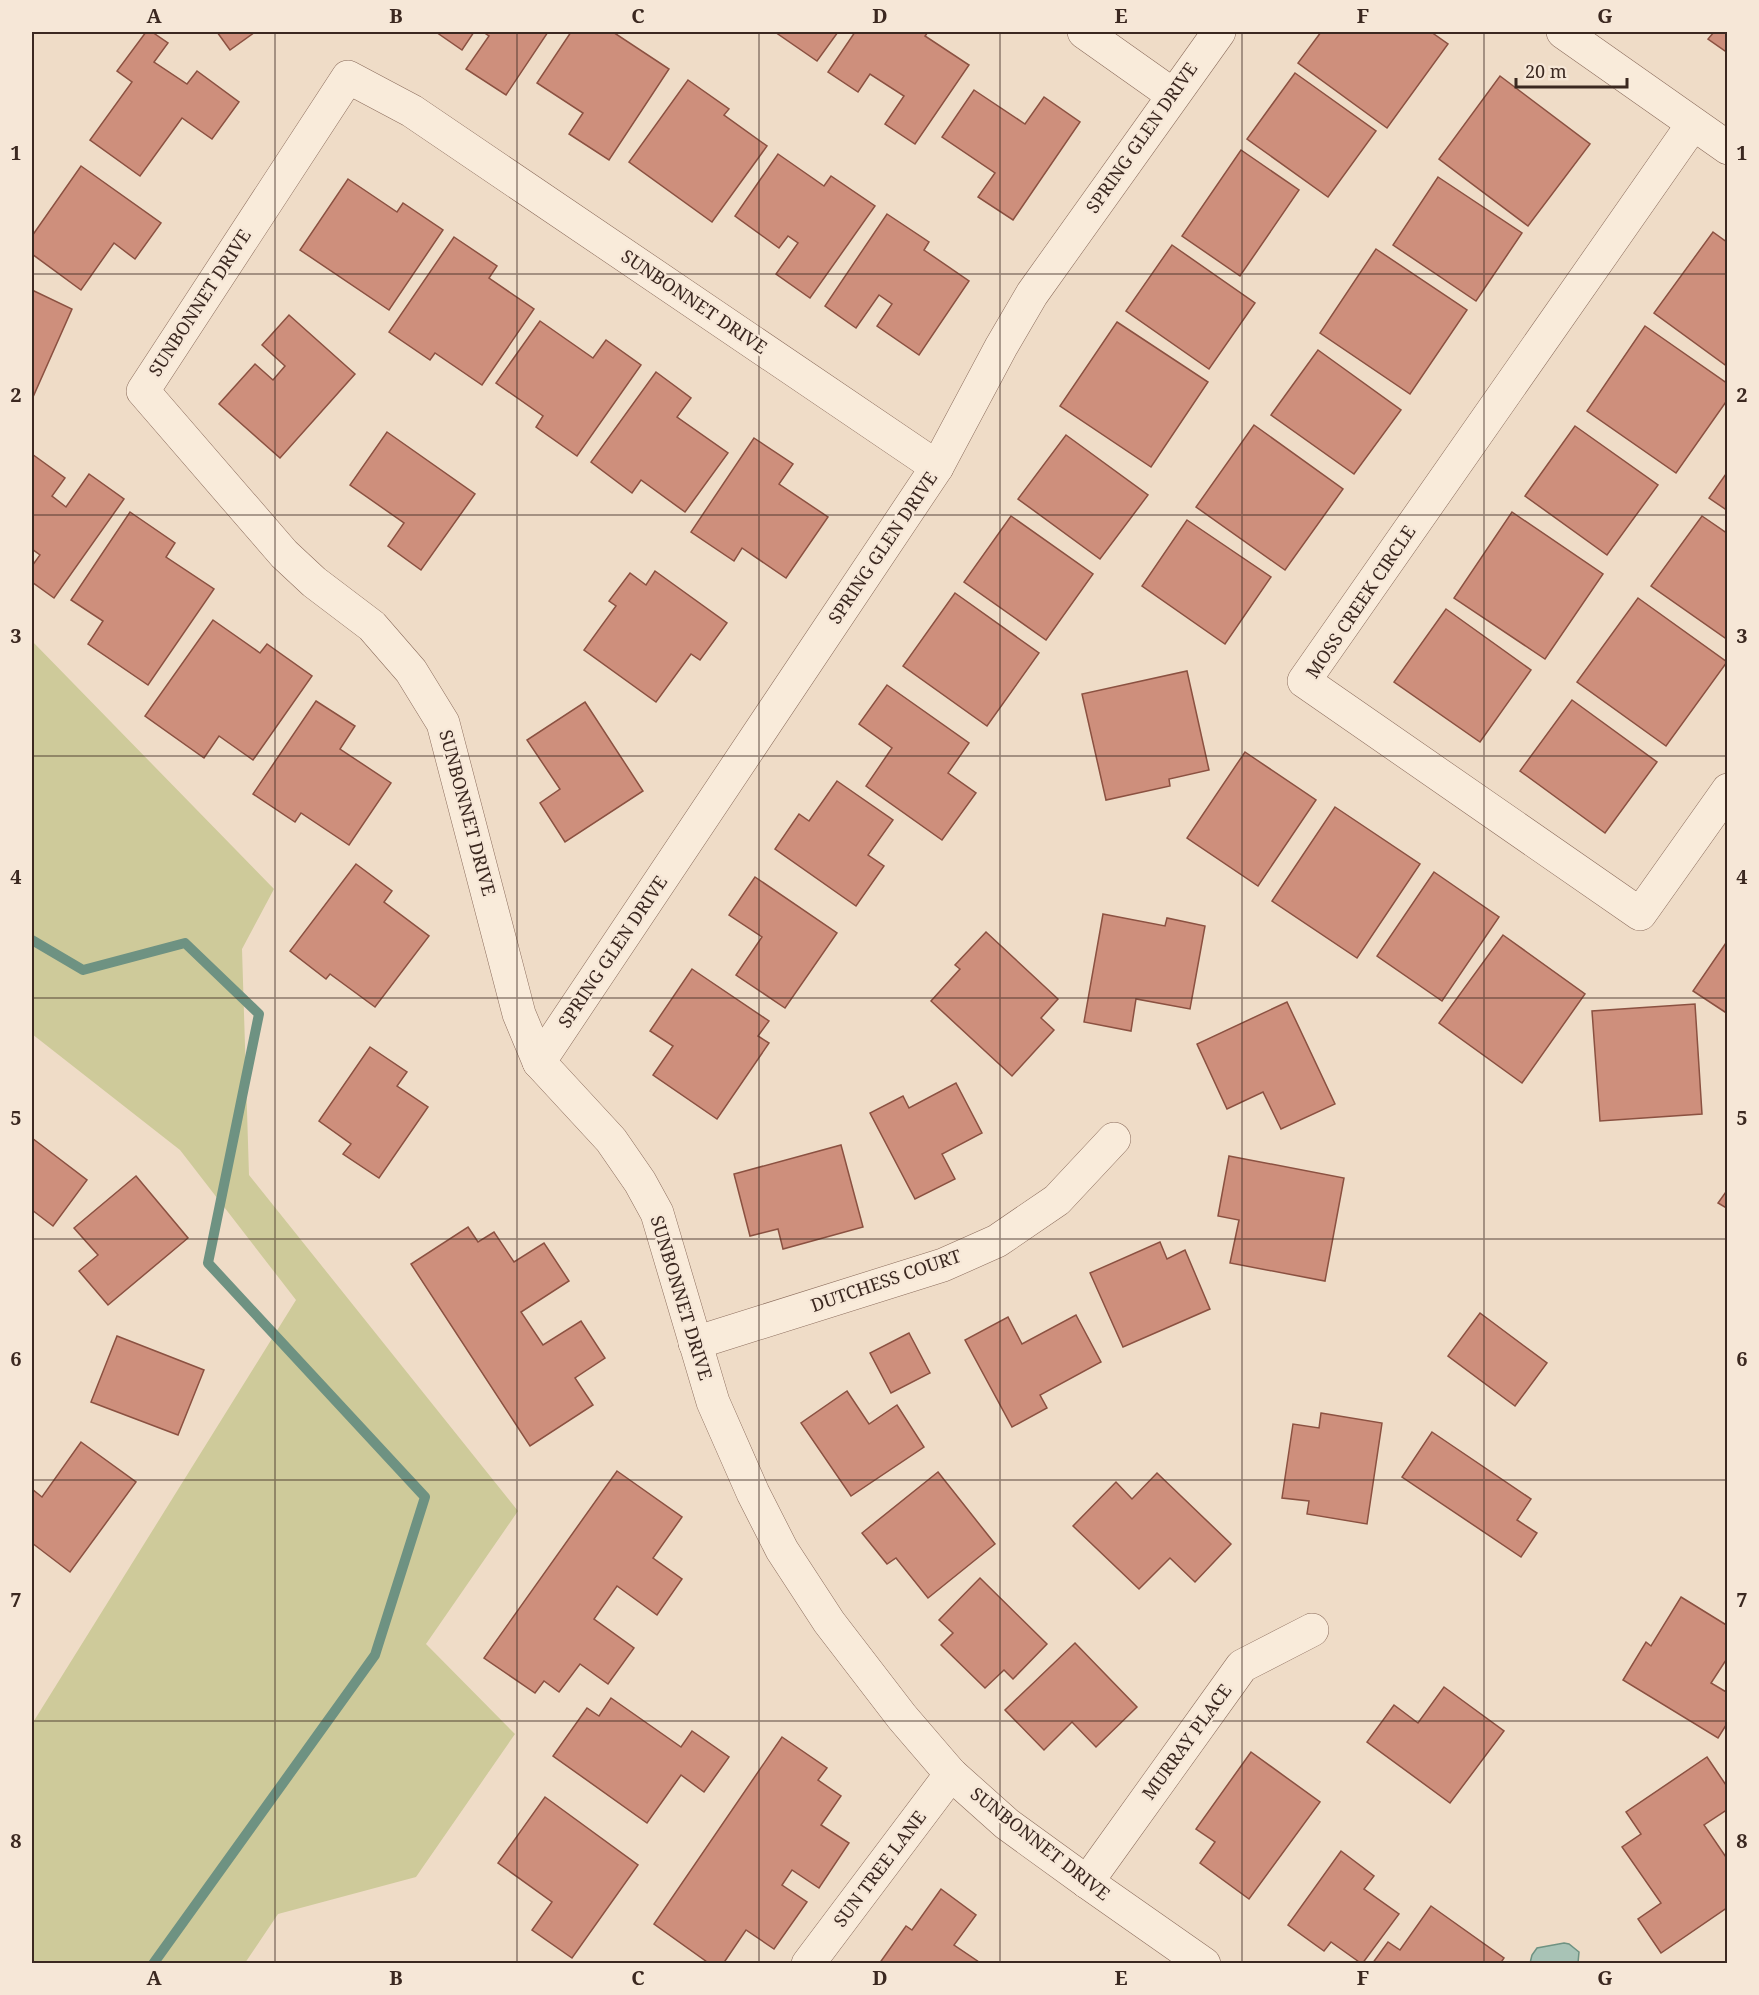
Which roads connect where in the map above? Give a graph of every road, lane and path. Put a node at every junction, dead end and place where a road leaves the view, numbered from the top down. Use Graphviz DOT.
graph roads {
  1 [pos="1084,32"];
  2 [pos="1219,32"];
  3 [pos="1563,32"];
  4 [pos="1173,95"];
  5 [pos="1693,124"];
  6 [pos="1728,148"];
  7 [pos="937,467"];
  8 [pos="1728,790"];
  9 [pos="540,1062"];
  10 [pos="1114,1139"];
  11 [pos="695,1343"];
  12 [pos="1312,1630"];
  13 [pos="951,1774"];
  14 [pos="1087,1882"];
  15 [pos="808,1964"];
  16 [pos="1204,1964"];
  1 -- 4 [label="street"];
  2 -- 4 [label="street, SPRING GLEN DRIVE"];
  3 -- 5 [label="street"];
  4 -- 7 [label="street, SPRING GLEN DRIVE"];
  5 -- 6 [label="street"];
  5 -- 8 [label="street, MOSS CREEK CIRCLE"];
  7 -- 9 [label="street, SPRING GLEN DRIVE"];
  7 -- 9 [label="street, SUNBONNET DRIVE"];
  9 -- 11 [label="street, SUNBONNET DRIVE"];
  10 -- 11 [label="street, DUTCHESS COURT"];
  11 -- 13 [label="street, SUNBONNET DRIVE"];
  12 -- 14 [label="street, MURRAY PLACE"];
  13 -- 14 [label="street, SUNBONNET DRIVE"];
  13 -- 15 [label="street, SUN TREE LANE"];
  14 -- 16 [label="street, SUNBONNET DRIVE"];
}
